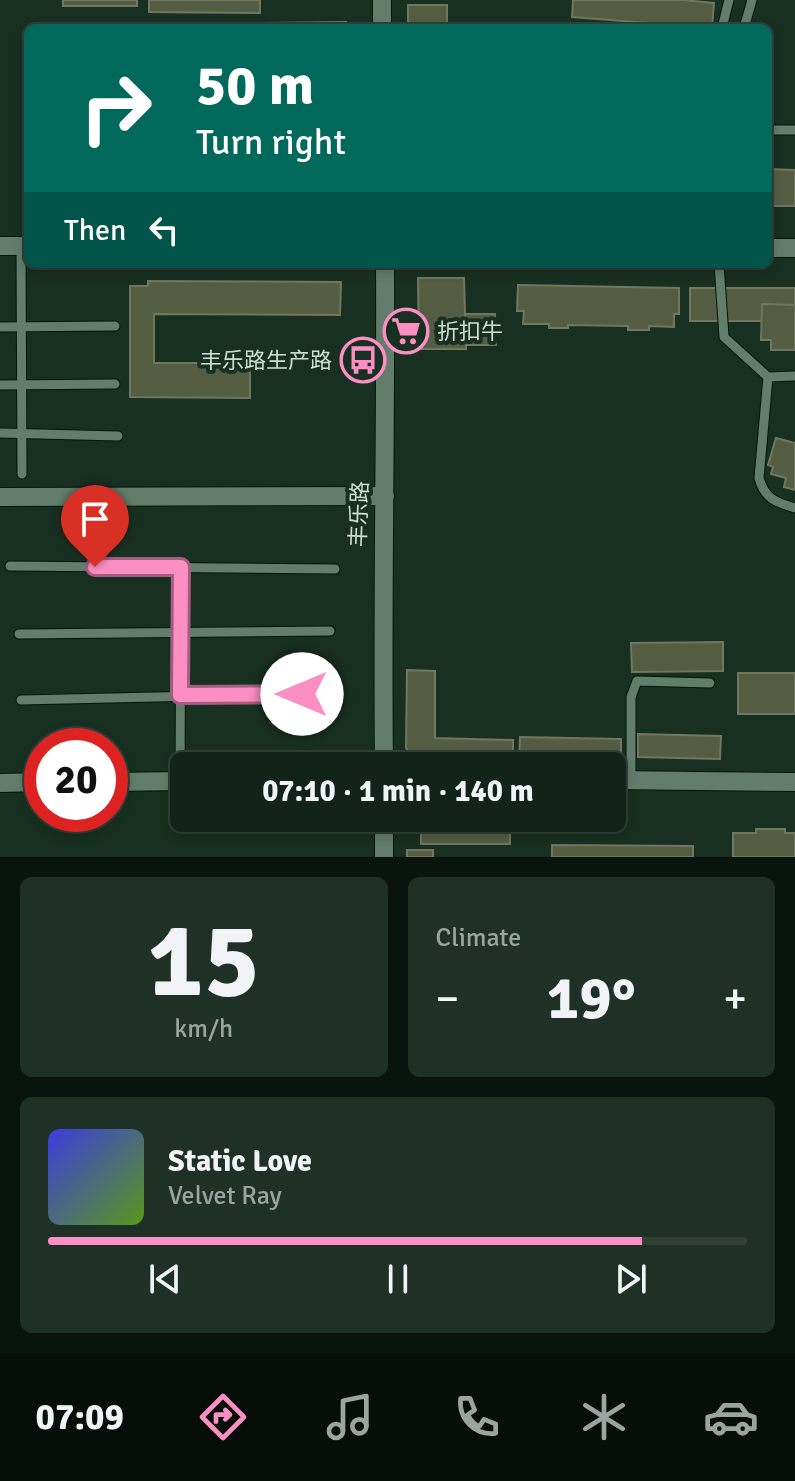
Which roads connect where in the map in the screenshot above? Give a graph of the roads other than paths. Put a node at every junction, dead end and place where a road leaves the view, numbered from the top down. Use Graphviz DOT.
graph roads {
  1 [pos="382,0"];
  2 [pos="729,0"];
  3 [pos="752,0"];
  4 [pos="382,24"];
  5 [pos="723,24"];
  6 [pos="745,24"];
  7 [pos="772,130"];
  8 [pos="795,130"];
  9 [pos="0,246"];
  10 [pos="24,246"];
  11 [pos="772,248"];
  12 [pos="795,248"];
  13 [pos="385,268"];
  14 [pos="719,268"];
  15 [pos="115,326"];
  16 [pos="0,327"];
  17 [pos="21,327"];
  18 [pos="795,376"];
  19 [pos="768,377"];
  20 [pos="21,384"];
  21 [pos="115,384"];
  22 [pos="0,385"];
  23 [pos="0,433"];
  24 [pos="22,433"];
  25 [pos="118,436"];
  26 [pos="22,474"];
  27 [pos="385,496"];
  28 [pos="0,497"];
  29 [pos="795,508"];
  30 [pos="10,566"];
  31 [pos="181,567"];
  32 [pos="335,569"];
  33 [pos="330,631"];
  34 [pos="19,634"];
  35 [pos="180,634"];
  36 [pos="710,683"];
  37 [pos="332,693"];
  38 [pos="180,695"];
  39 [pos="21,700"];
  40 [pos="181,752"];
  41 [pos="384,752"];
  42 [pos="625,752"];
  43 [pos="626,780"];
  44 [pos="170,781"];
  45 [pos="24,782"];
  46 [pos="128,782"];
  47 [pos="795,782"];
  48 [pos="0,783"];
  49 [pos="384,832"];
  50 [pos="384,857"];
  1 -- 4 [label="street"];
  2 -- 5 [label="lane"];
  3 -- 6 [label="lane"];
  7 -- 8 [label="lane"];
  9 -- 10 [label="street"];
  10 -- 17 [label="lane"];
  11 -- 12 [label="street"];
  13 -- 27 [label="street, 丰乐路"];
  14 -- 19 [label="lane"];
  15 -- 17 [label="lane"];
  16 -- 17 [label="lane"];
  17 -- 20 [label="lane"];
  18 -- 19 [label="lane"];
  19 -- 29 [label="lane"];
  20 -- 21 [label="lane"];
  20 -- 22 [label="lane"];
  20 -- 24 [label="lane"];
  23 -- 24 [label="lane"];
  24 -- 25 [label="lane"];
  24 -- 26 [label="lane"];
  27 -- 28 [label="street"];
  27 -- 41 [label="street, 丰乐路"];
  30 -- 31 [label="lane"];
  31 -- 32 [label="lane"];
  31 -- 35 [label="lane"];
  33 -- 35 [label="lane"];
  34 -- 35 [label="lane"];
  35 -- 38 [label="lane"];
  36 -- 42 [label="lane"];
  37 -- 38 [label="lane"];
  38 -- 39 [label="lane"];
  38 -- 40 [label="lane"];
  43 -- 47 [label="street"];
  44 -- 46 [label="street"];
  45 -- 48 [label="street"];
  49 -- 50 [label="street"];
}
